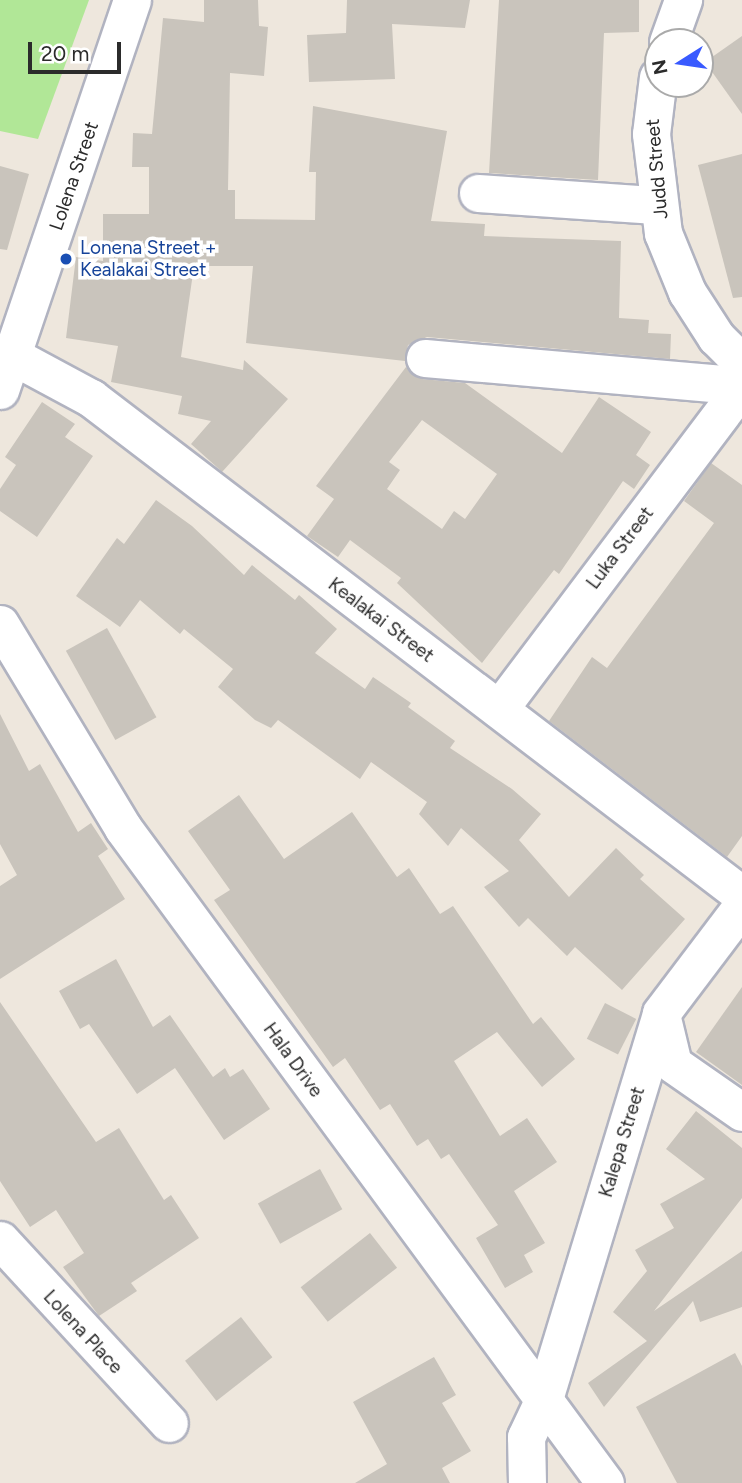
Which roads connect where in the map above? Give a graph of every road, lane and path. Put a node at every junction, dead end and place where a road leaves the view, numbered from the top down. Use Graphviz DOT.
graph roads {
  1 [pos="132,0"];
  2 [pos="683,0"];
  3 [pos="673,28"];
  4 [pos="655,98"];
  5 [pos="478,193"];
  6 [pos="656,205"];
  7 [pos="13,356"];
  8 [pos="425,358"];
  9 [pos="742,363"];
  10 [pos="742,386"];
  11 [pos="0,390"];
  12 [pos="0,624"];
  13 [pos="499,709"];
  14 [pos="742,895"];
  15 [pos="742,906"];
  16 [pos="661,1013"];
  17 [pos="742,1112"];
  18 [pos="0,1240"];
  19 [pos="544,1399"];
  20 [pos="169,1423"];
  21 [pos="527,1483"];
  22 [pos="606,1483"];
  1 -- 7 [label="street, Lolena Street"];
  2 -- 3 [label="street"];
  4 -- 6 [label="street, Judd Street"];
  5 -- 6 [label="street"];
  6 -- 9 [label="street, Judd Street"];
  7 -- 11 [label="street, Lolena Street"];
  7 -- 13 [label="street, Kealakai Street"];
  8 -- 10 [label="street"];
  10 -- 13 [label="street, Luka Street"];
  12 -- 19 [label="street, Hala Drive"];
  13 -- 14 [label="street, Kealakai Street"];
  15 -- 16 [label="street, Kalepa Street"];
  16 -- 17 [label="street"];
  16 -- 19 [label="street, Kalepa Street"];
  18 -- 20 [label="street, Lolena Place"];
  19 -- 21 [label="street, Kalepa Street"];
  19 -- 22 [label="street, Hala Drive"];
}
